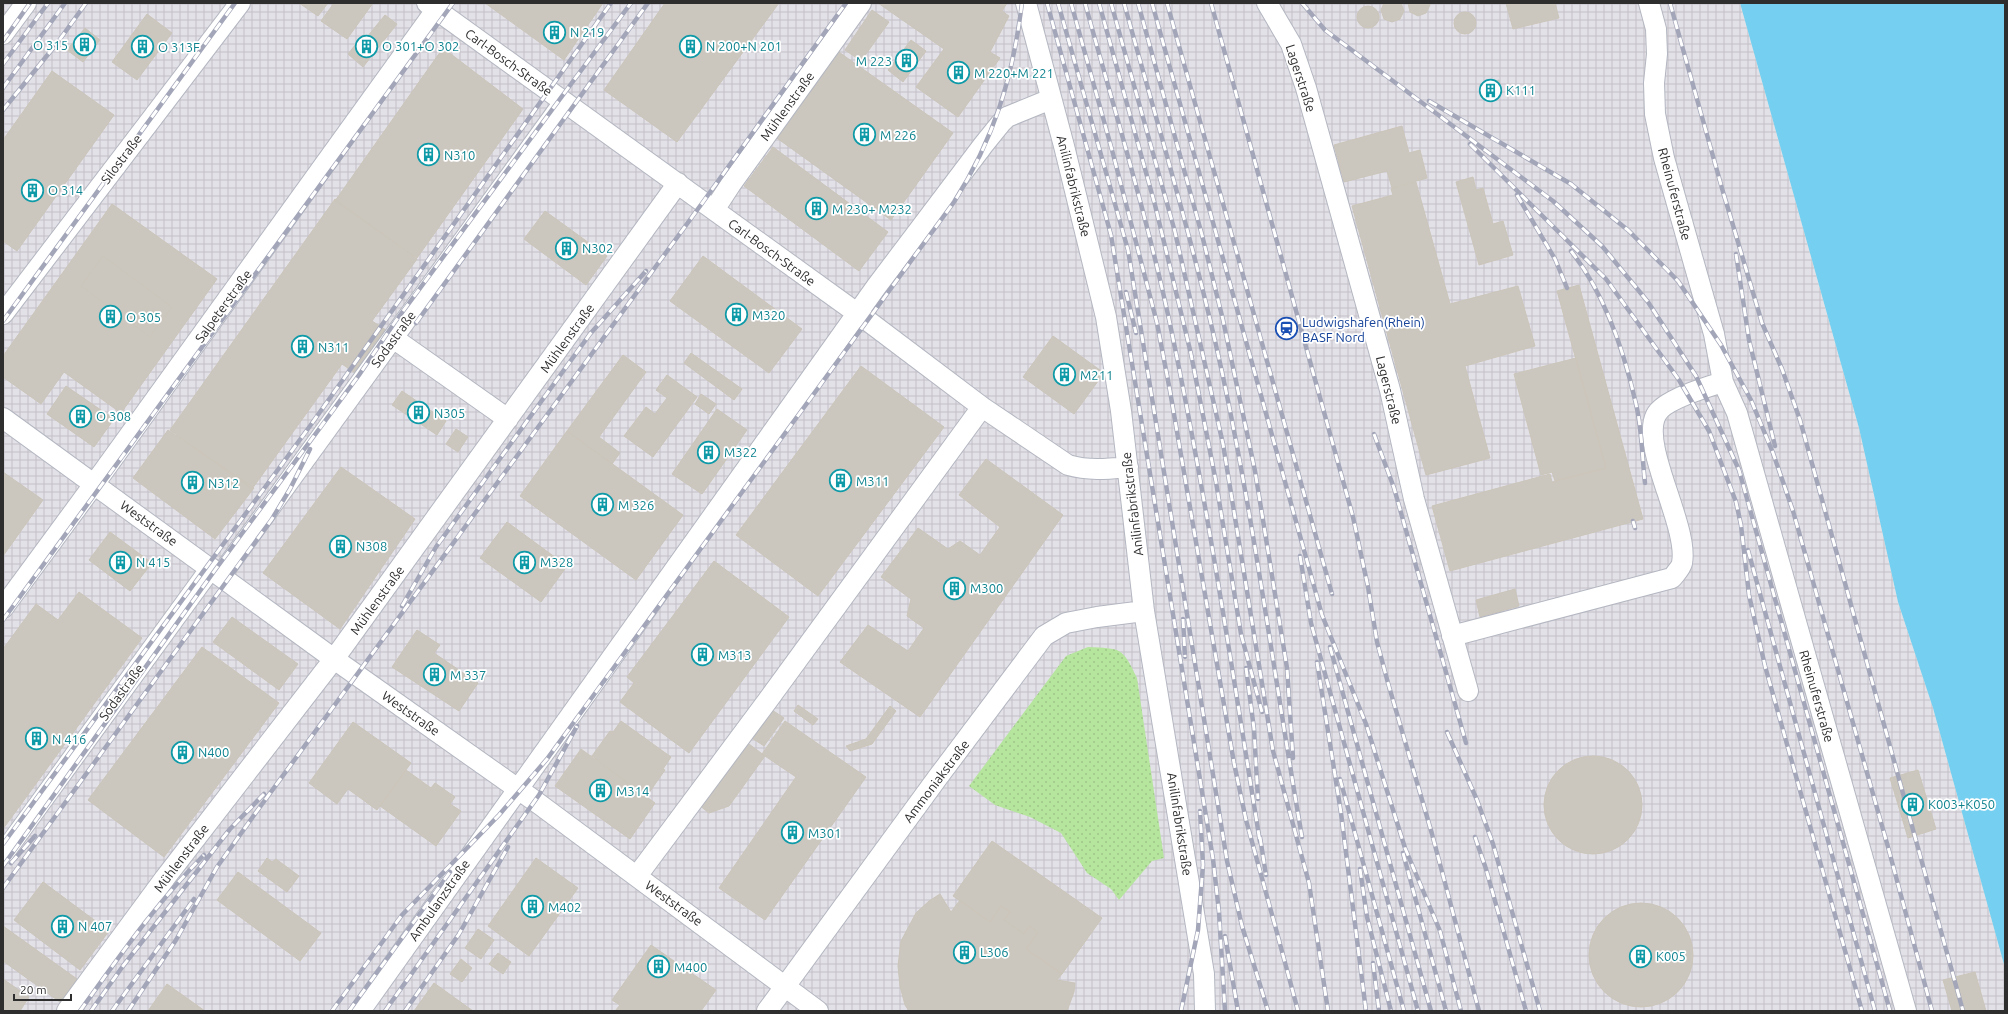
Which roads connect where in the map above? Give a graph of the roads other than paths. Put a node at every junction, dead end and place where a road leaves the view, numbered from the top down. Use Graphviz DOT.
graph roads {
  1 [pos="26,3"];
  2 [pos="240,3"];
  3 [pos="861,3"];
  4 [pos="1026,3"];
  5 [pos="1267,3"];
  6 [pos="1649,3"];
  7 [pos="435,5"];
  8 [pos="3,34"];
  9 [pos="1052,99"];
  10 [pos="564,102"];
  11 [pos="678,183"];
  12 [pos="714,210"];
  13 [pos="3,314"];
  14 [pos="857,314"];
  15 [pos="393,338"];
  16 [pos="1723,382"];
  17 [pos="982,407"];
  18 [pos="3,418"];
  19 [pos="508,419"];
  20 [pos="1128,467"];
  21 [pos="95,483"];
  22 [pos="216,572"];
  23 [pos="3,608"];
  24 [pos="1144,611"];
  25 [pos="1452,636"];
  26 [pos="334,659"];
  27 [pos="1468,691"];
  28 [pos="518,789"];
  29 [pos="3,854"];
  30 [pos="637,876"];
  31 [pos="785,986"];
  32 [pos="67,1011"];
  33 [pos="360,1011"];
  34 [pos="767,1011"];
  35 [pos="818,1011"];
  36 [pos="1205,1011"];
  37 [pos="1906,1011"];
  1 -- 8 [label="street"];
  2 -- 13 [label="street, Silostraße"];
  3 -- 12 [label="street, Mühlenstraße"];
  4 -- 9 [label="street, Anilinfabrikstraße"];
  5 -- 25 [label="street, Lagerstraße"];
  6 -- 16 [label="street, Rheinuferstraße"];
  7 -- 10 [label="street, Carl-Bosch-Straße"];
  7 -- 21 [label="street, Salpeterstraße"];
  9 -- 14 [label="street, Ambulanzstraße"];
  9 -- 20 [label="street, Anilinfabrikstraße"];
  10 -- 11 [label="street, Carl-Bosch-Straße"];
  10 -- 15 [label="street, Sodastraße"];
  11 -- 12 [label="street, Carl-Bosch-Straße"];
  11 -- 19 [label="street, Mühlenstraße"];
  12 -- 14 [label="street, Carl-Bosch-Straße"];
  14 -- 17 [label="street, Carl-Bosch-Straße"];
  14 -- 28 [label="street, Ambulanzstraße"];
  15 -- 19 [label="street"];
  15 -- 22 [label="street, Sodastraße"];
  16 -- 25 [label="street"];
  16 -- 37 [label="street, Rheinuferstraße"];
  17 -- 20 [label="street, Carl-Bosch-Straße"];
  17 -- 30 [label="street"];
  18 -- 21 [label="street, Weststraße"];
  19 -- 26 [label="street, Mühlenstraße"];
  20 -- 24 [label="street, Anilinfabrikstraße"];
  21 -- 22 [label="street, Weststraße"];
  21 -- 23 [label="street, Salpeterstraße"];
  22 -- 26 [label="street, Weststraße"];
  22 -- 29 [label="street, Sodastraße"];
  24 -- 31 [label="street, Ammoniakstraße"];
  24 -- 36 [label="street, Anilinfabrikstraße"];
  25 -- 27 [label="street, Lagerstraße"];
  26 -- 28 [label="street, Weststraße"];
  26 -- 32 [label="street, Mühlenstraße"];
  28 -- 30 [label="street, Weststraße"];
  28 -- 33 [label="street, Ambulanzstraße"];
  30 -- 31 [label="street, Weststraße"];
  31 -- 34 [label="street, Ammoniakstraße"];
  31 -- 35 [label="street, Weststraße"];
}
